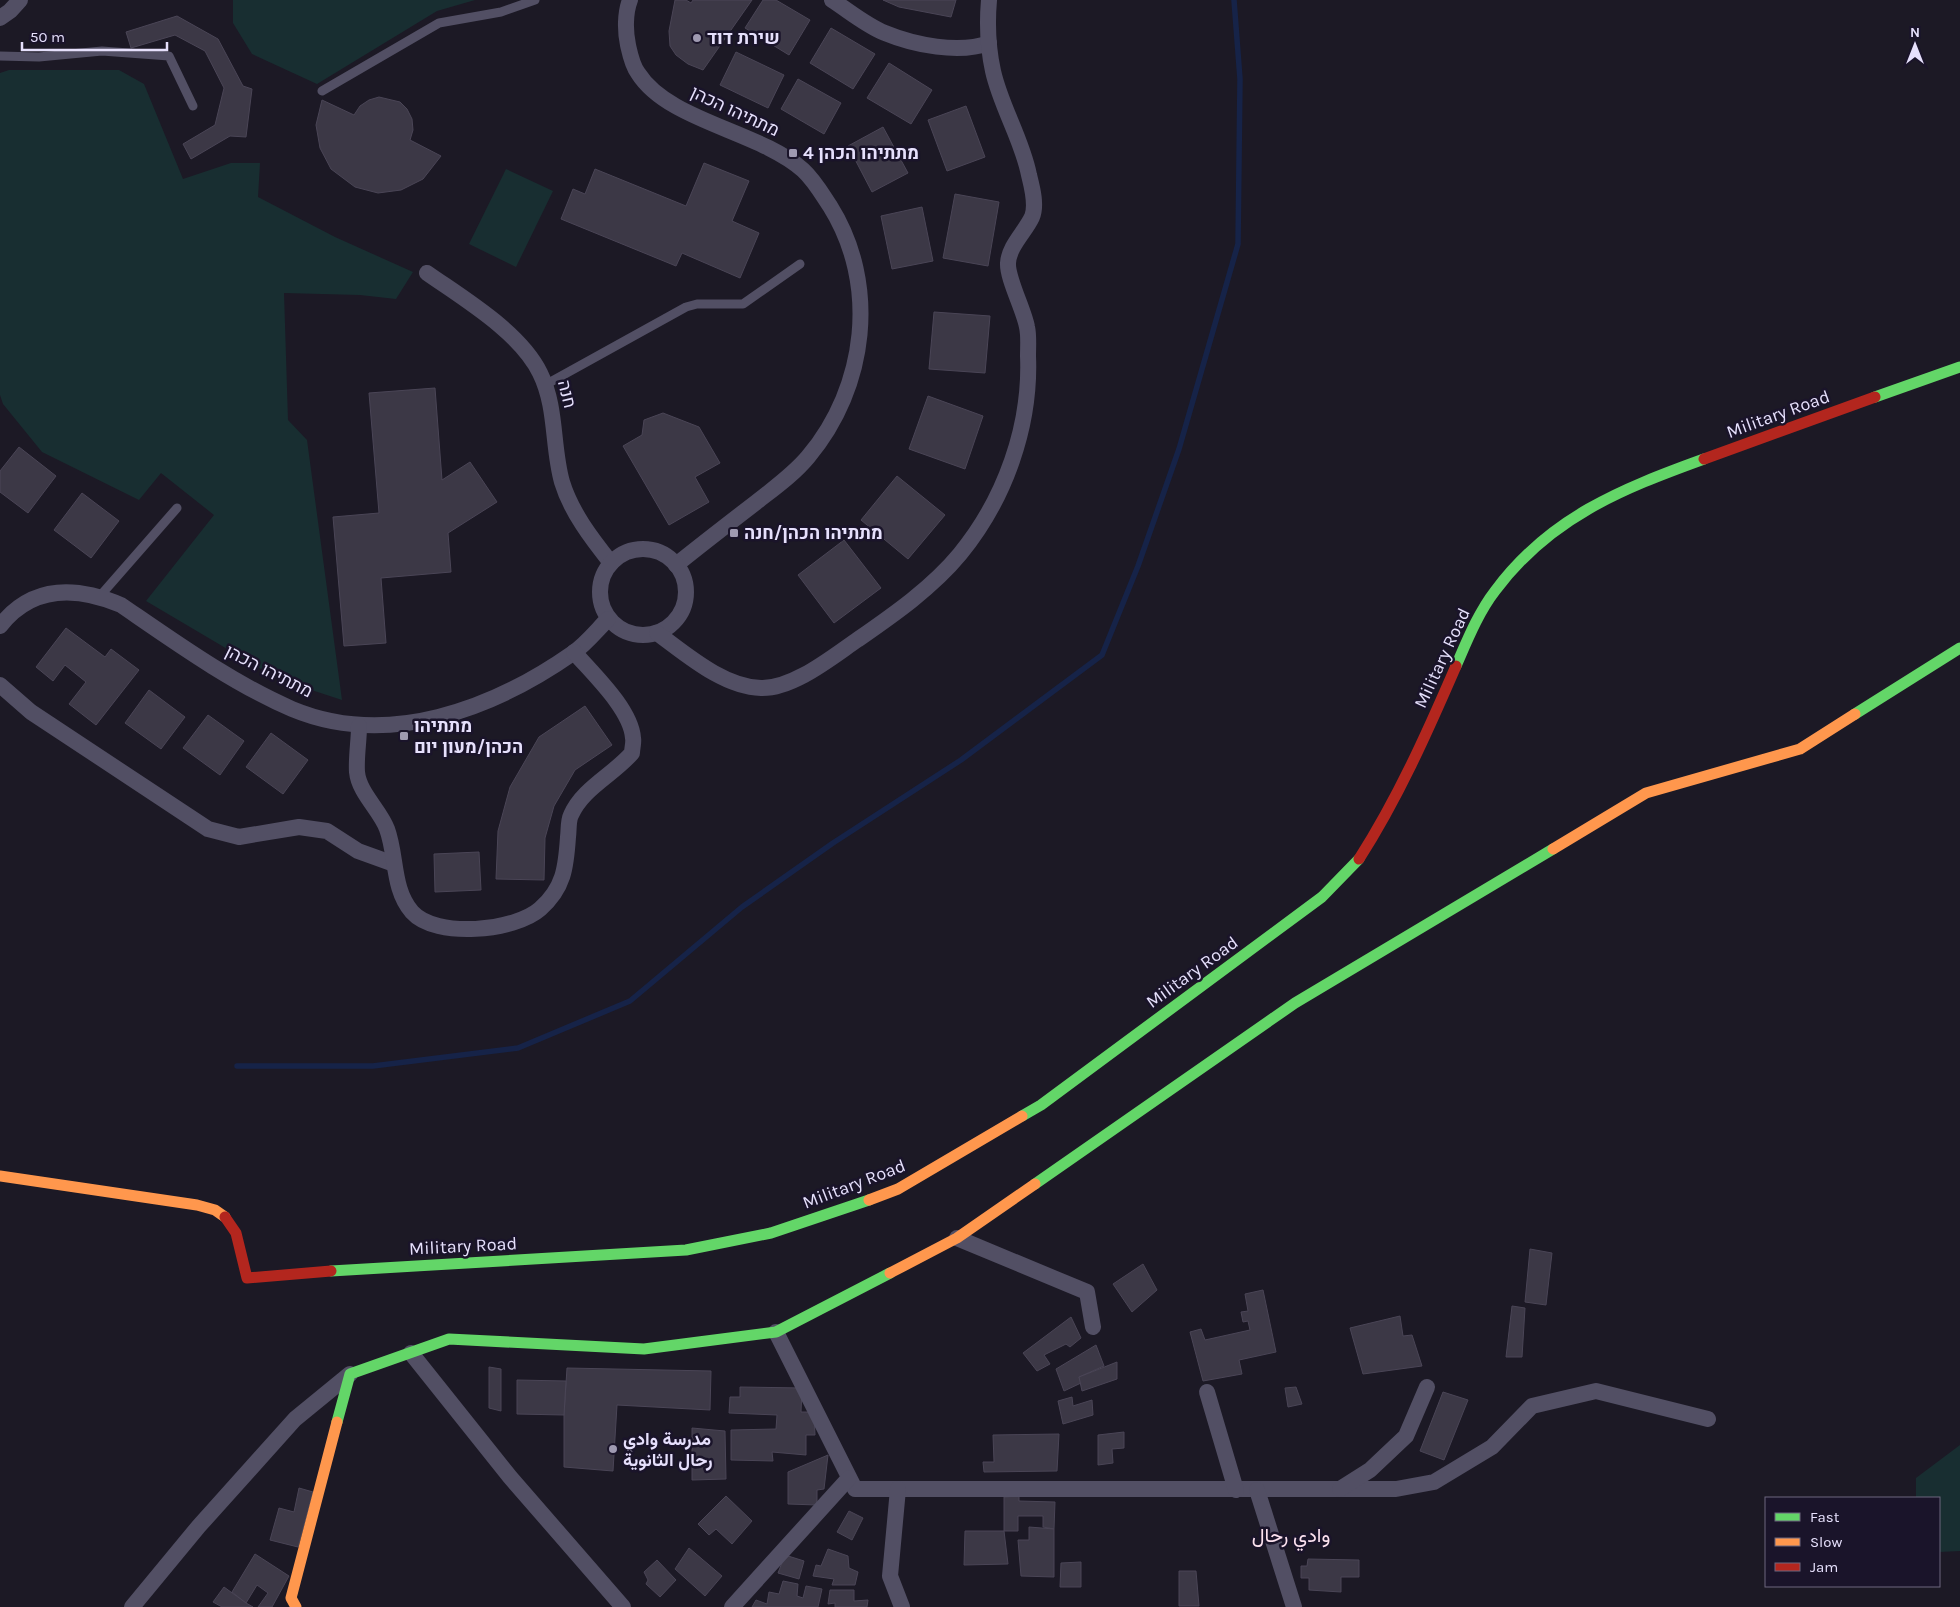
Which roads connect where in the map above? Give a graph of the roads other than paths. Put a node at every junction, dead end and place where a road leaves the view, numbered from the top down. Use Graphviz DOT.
graph roads {
  1 [pos="20,0"];
  2 [pos="535,0"];
  3 [pos="630,0"];
  4 [pos="832,0"];
  5 [pos="989,0"];
  6 [pos="0,18"];
  7 [pos="989,43"];
  8 [pos="0,56"];
  9 [pos="322,91"];
  10 [pos="193,106"];
  11 [pos="800,264"];
  12 [pos="427,273"];
  13 [pos="1960,367"];
  14 [pos="544,385"];
  15 [pos="177,508"];
  16 [pos="610,563"];
  17 [pos="676,564"];
  18 [pos="100,596"];
  19 [pos="608,618"];
  20 [pos="0,626"];
  21 [pos="657,633"];
  22 [pos="1960,648"];
  23 [pos="574,652"];
  24 [pos="0,685"];
  25 [pos="359,726"];
  26 [pos="394,864"];
  27 [pos="0,1176"];
  28 [pos="957,1238"];
  29 [pos="1093,1327"];
  30 [pos="776,1332"];
  31 [pos="411,1353"];
  32 [pos="350,1374"];
  33 [pos="1427,1387"];
  34 [pos="1208,1392"];
  35 [pos="1708,1419"];
  36 [pos="849,1478"];
  37 [pos="898,1489"];
  38 [pos="1340,1489"];
  39 [pos="1236,1490"];
  40 [pos="1257,1490"];
  41 [pos="132,1607"];
  42 [pos="296,1607"];
  43 [pos="624,1607"];
  44 [pos="732,1607"];
  45 [pos="902,1607"];
  46 [pos="1294,1607"];
  1 -- 6 [label="street"];
  2 -- 9 [label="lane"];
  3 -- 17 [label="street, מתתיהו הכהן"];
  4 -- 7 [label="street"];
  5 -- 7 [label="street"];
  7 -- 21 [label="street"];
  8 -- 10 [label="lane"];
  11 -- 14 [label="lane"];
  12 -- 14 [label="street, חנה"];
  13 -- 27 [label="street, Military Road"];
  14 -- 16 [label="street, חנה"];
  15 -- 18 [label="lane"];
  16 -- 17 [label="street"];
  16 -- 19 [label="street"];
  17 -- 21 [label="street"];
  18 -- 20 [label="street, מתתיהו הכהן"];
  18 -- 25 [label="street, מתתיהו הכהן"];
  19 -- 21 [label="street"];
  19 -- 23 [label="street, מתתיהו הכהן"];
  22 -- 28 [label="street"];
  23 -- 25 [label="street, מתתיהו הכהן"];
  23 -- 26 [label="street"];
  24 -- 26 [label="street"];
  25 -- 26 [label="street"];
  28 -- 29 [label="street"];
  28 -- 30 [label="street"];
  30 -- 31 [label="street"];
  30 -- 36 [label="street"];
  31 -- 32 [label="street"];
  31 -- 43 [label="street"];
  32 -- 41 [label="street"];
  32 -- 42 [label="street"];
  33 -- 38 [label="street"];
  34 -- 39 [label="street"];
  35 -- 38 [label="street"];
  36 -- 37 [label="street"];
  36 -- 44 [label="street"];
  37 -- 39 [label="street"];
  37 -- 45 [label="street"];
  38 -- 40 [label="street"];
  39 -- 40 [label="street"];
  40 -- 46 [label="street"];
}
